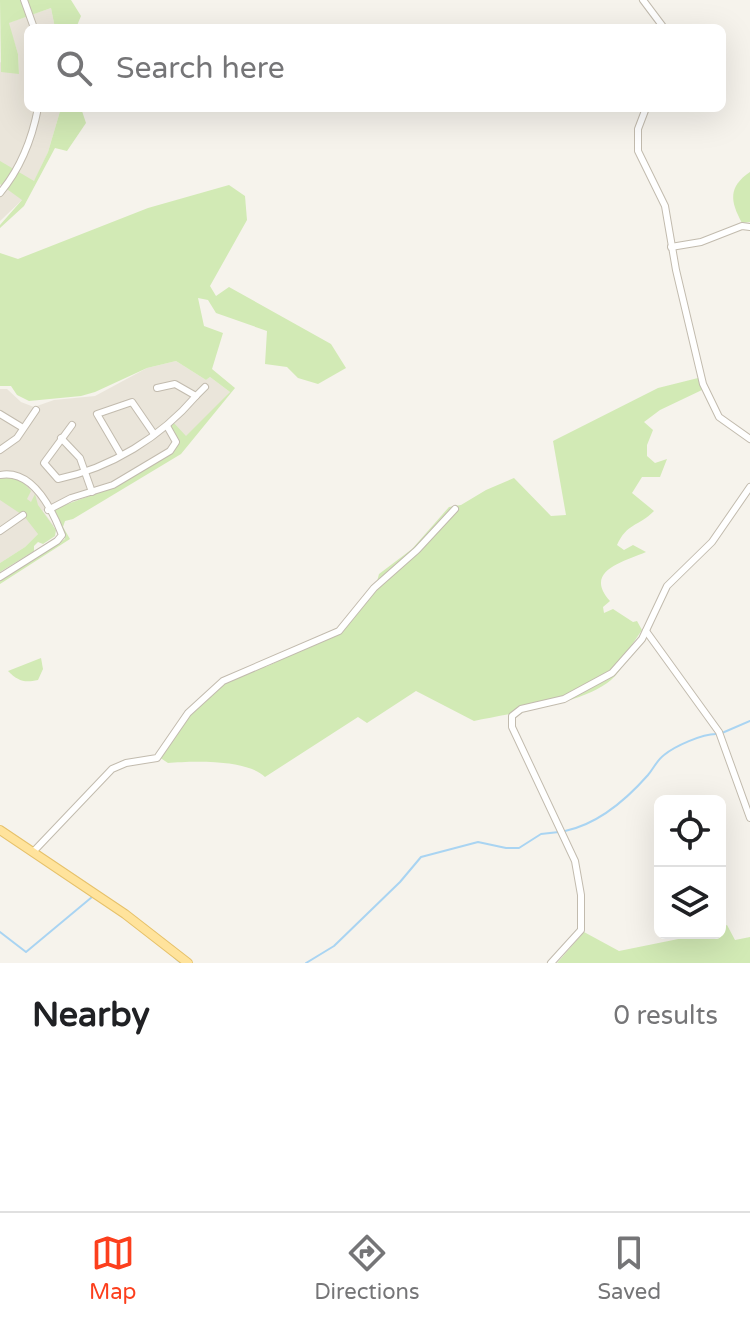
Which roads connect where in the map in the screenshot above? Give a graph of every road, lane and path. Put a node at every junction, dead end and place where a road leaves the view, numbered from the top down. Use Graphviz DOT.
graph roads {
  1 [pos="24,0"];
  2 [pos="643,0"];
  3 [pos="33,24"];
  4 [pos="661,24"];
  5 [pos="37,112"];
  6 [pos="644,112"];
  7 [pos="0,193"];
  8 [pos="750,227"];
  9 [pos="671,247"];
  10 [pos="205,387"];
  11 [pos="157,388"];
  12 [pos="196,396"];
  13 [pos="36,410"];
  14 [pos="0,414"];
  15 [pos="72,425"];
  16 [pos="167,426"];
  17 [pos="23,428"];
  18 [pos="154,434"];
  19 [pos="61,438"];
  20 [pos="750,439"];
  21 [pos="0,450"];
  22 [pos="121,455"];
  23 [pos="34,457"];
  24 [pos="44,463"];
  25 [pos="86,471"];
  26 [pos="0,475"];
  27 [pos="750,487"];
  28 [pos="92,492"];
  29 [pos="455,509"];
  30 [pos="48,510"];
  31 [pos="23,515"];
  32 [pos="1,529"];
  33 [pos="0,577"];
  34 [pos="646,631"];
  35 [pos="750,818"];
  36 [pos="0,830"];
  37 [pos="33,852"];
  38 [pos="188,963"];
  39 [pos="551,963"];
  1 -- 3 [label="street"];
  2 -- 4 [label="street"];
  5 -- 7 [label="street"];
  6 -- 9 [label="street"];
  8 -- 9 [label="street"];
  9 -- 20 [label="street"];
  10 -- 12 [label="street"];
  11 -- 12 [label="street"];
  12 -- 16 [label="street"];
  13 -- 17 [label="street"];
  14 -- 17 [label="street"];
  15 -- 19 [label="street"];
  16 -- 18 [label="street"];
  16 -- 28 [label="street"];
  17 -- 21 [label="street"];
  18 -- 22 [label="street"];
  18 -- 22 [label="street"];
  19 -- 24 [label="street"];
  19 -- 25 [label="street"];
  22 -- 25 [label="street"];
  23 -- 24 [label="street"];
  24 -- 25 [label="street"];
  25 -- 28 [label="street"];
  26 -- 30 [label="street"];
  27 -- 34 [label="street"];
  28 -- 30 [label="street"];
  29 -- 37 [label="street"];
  30 -- 33 [label="street"];
  31 -- 32 [label="street"];
  34 -- 35 [label="street"];
  34 -- 39 [label="street"];
  36 -- 37 [label="main road"];
  37 -- 38 [label="main road"];
}
